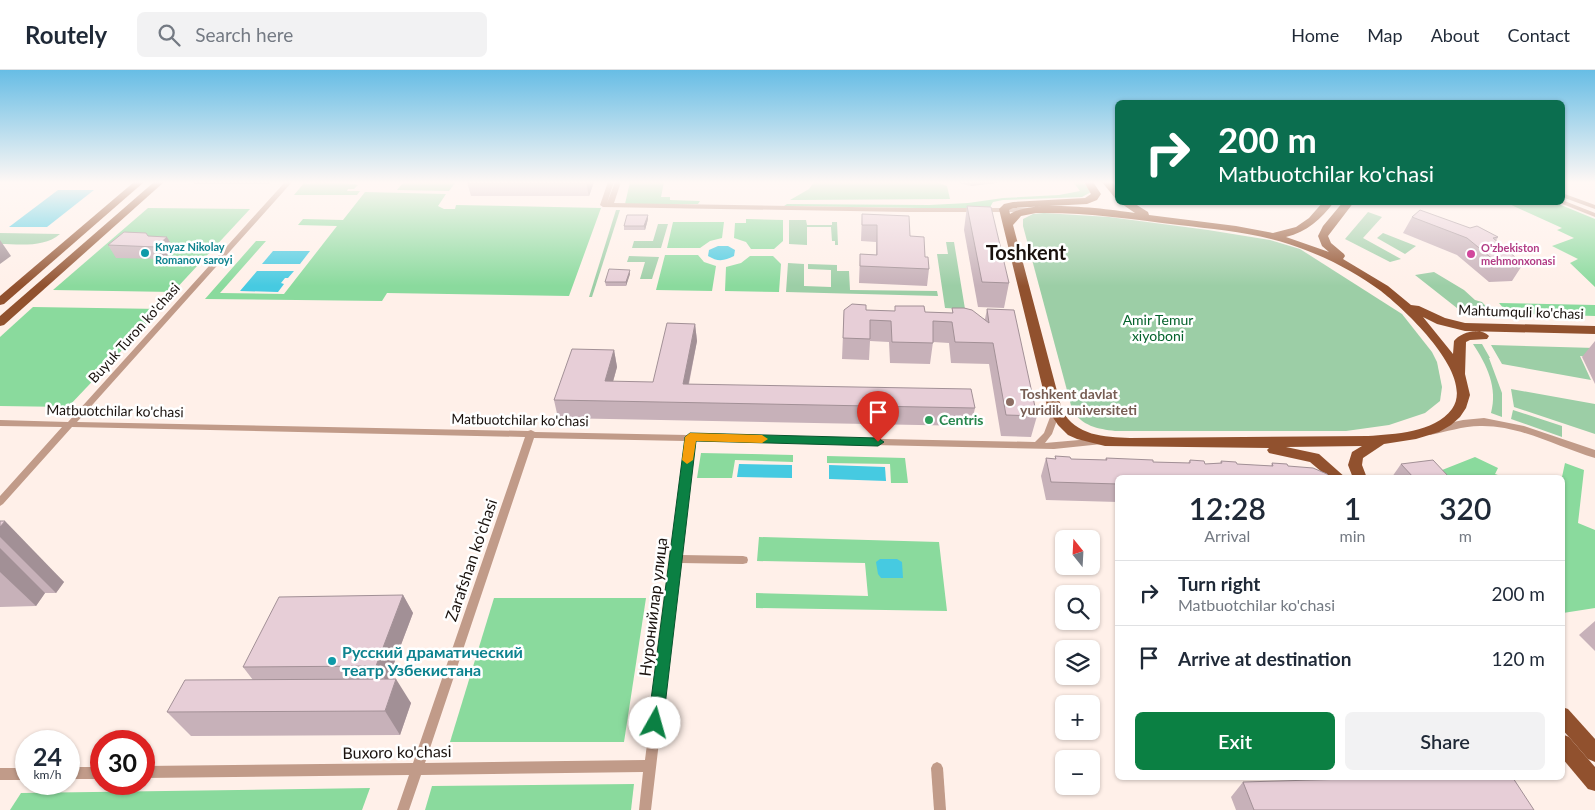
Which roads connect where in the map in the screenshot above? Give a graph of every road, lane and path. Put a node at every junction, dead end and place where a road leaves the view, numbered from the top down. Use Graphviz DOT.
graph roads {
  1 [pos="100,217"];
  2 [pos="121,217"];
  3 [pos="258,217"];
  4 [pos="1006,217"];
  5 [pos="1014,217"];
  6 [pos="1138,217"];
  7 [pos="1162,217"];
  8 [pos="1316,217"];
  9 [pos="1337,217"];
  10 [pos="1008,225"];
  11 [pos="1223,228"];
  12 [pos="1252,232"];
  13 [pos="1390,293"];
  14 [pos="0,302"];
  15 [pos="0,322"];
  16 [pos="1595,330"];
  17 [pos="1595,338"];
  18 [pos="1459,378"];
  19 [pos="1056,412"];
  20 [pos="0,422"];
  21 [pos="71,424"];
  22 [pos="531,434"];
  23 [pos="1415,434"];
  24 [pos="690,437"];
  25 [pos="1386,439"];
  26 [pos="1106,441"];
  27 [pos="1201,443"];
  28 [pos="1038,446"];
  29 [pos="1595,454"];
  30 [pos="1335,475"];
  31 [pos="1359,475"];
  32 [pos="0,502"];
  33 [pos="675,559"];
  34 [pos="743,560"];
  35 [pos="1565,718"];
  36 [pos="1565,747"];
  37 [pos="1595,753"];
  38 [pos="650,766"];
  39 [pos="417,768"];
  40 [pos="937,768"];
  41 [pos="155,772"];
  42 [pos="0,774"];
  43 [pos="15,774"];
  44 [pos="1595,782"];
  45 [pos="403,810"];
  46 [pos="645,810"];
  47 [pos="940,810"];
  1 -- 14 [label="main road"];
  2 -- 15 [label="main road"];
  3 -- 21 [label="street, Buyuk Turon ko'chasi"];
  4 -- 10 [label="main road"];
  5 -- 10 [label="main road"];
  6 -- 11 [label="main road"];
  7 -- 11 [label="main road"];
  8 -- 12 [label="main road"];
  9 -- 13 [label="main road"];
  10 -- 19 [label="main road"];
  11 -- 12 [label="main road"];
  12 -- 13 [label="main road"];
  13 -- 16 [label="main road, Mahtumquli ko'chasi"];
  13 -- 18 [label="main road"];
  17 -- 18 [label="main road, Mahtumquli ko'chasi"];
  18 -- 23 [label="main road"];
  19 -- 26 [label="main road"];
  19 -- 28 [label="street"];
  20 -- 21 [label="street, Matbuotchilar ko'chasi"];
  21 -- 22 [label="street, Matbuotchilar ko'chasi"];
  21 -- 32 [label="street, Buyuk Turon ko'chasi"];
  22 -- 24 [label="street, Matbuotchilar ko'chasi"];
  22 -- 39 [label="street, Zarafshan ko'chasi"];
  23 -- 25 [label="main road"];
  23 -- 29 [label="street"];
  24 -- 28 [label="street, Matbuotchilar ko'chasi"];
  24 -- 33 [label="street, Нуронийлар улица"];
  25 -- 27 [label="main road"];
  25 -- 31 [label="main road"];
  26 -- 27 [label="main road"];
  26 -- 28 [label="street, Matbuotchilar ko'chasi"];
  27 -- 30 [label="main road"];
  33 -- 34 [label="street"];
  33 -- 38 [label="street, Нуронийлар улица"];
  35 -- 37 [label="main road"];
  36 -- 44 [label="main road"];
  38 -- 39 [label="street, Buxoro ko'chasi"];
  38 -- 46 [label="street, Нуронийлар улица"];
  39 -- 41 [label="street, Buxoro ko'chasi"];
  39 -- 45 [label="street, Zarafshan ko'chasi"];
  40 -- 47 [label="street"];
  42 -- 43 [label="street"];
}
